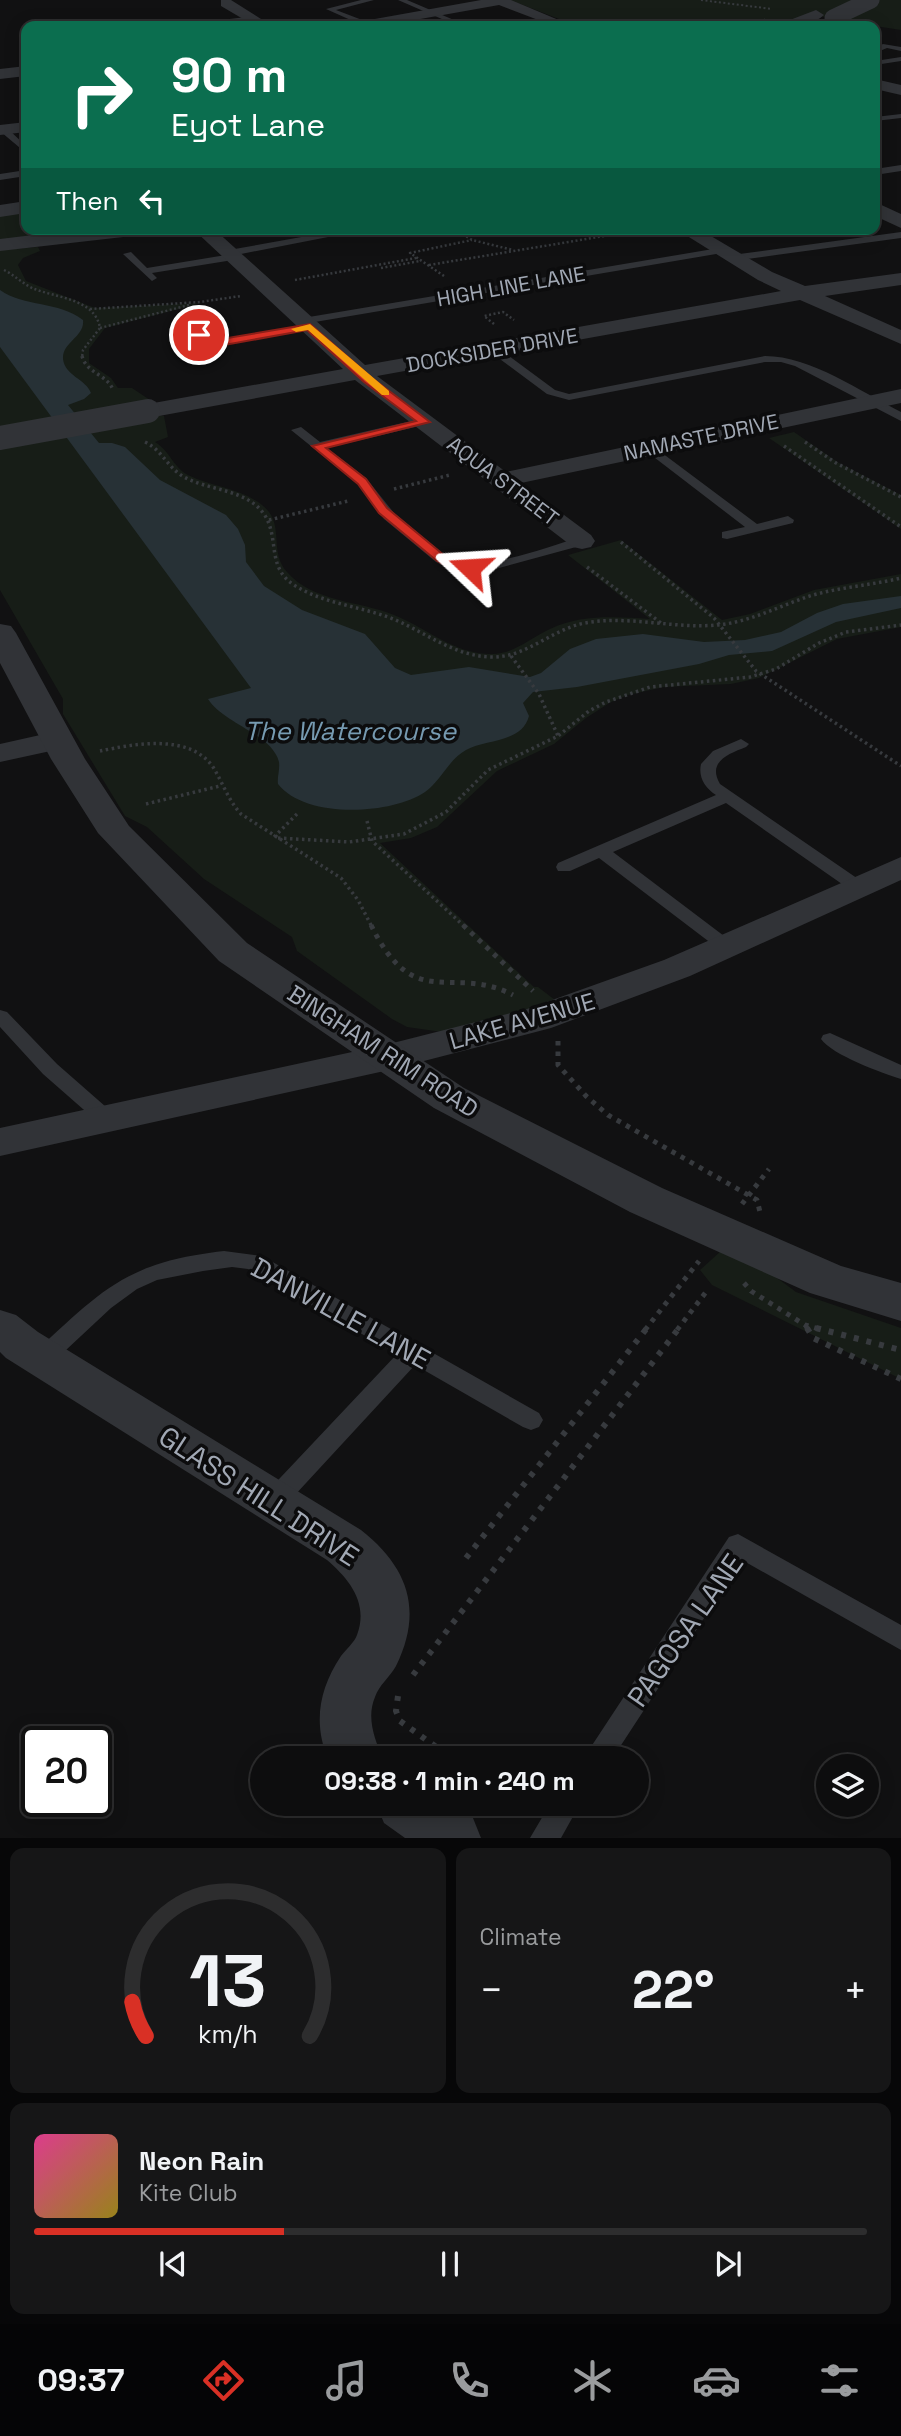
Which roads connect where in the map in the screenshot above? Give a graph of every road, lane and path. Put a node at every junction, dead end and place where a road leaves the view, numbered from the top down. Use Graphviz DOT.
graph roads {
  1 [pos="371,0"];
  2 [pos="401,0"];
  3 [pos="498,0"];
  4 [pos="850,0"];
  5 [pos="871,0"];
  6 [pos="226,3"];
  7 [pos="430,12"];
  8 [pos="251,18"];
  9 [pos="227,21"];
  10 [pos="256,21"];
  11 [pos="353,21"];
  12 [pos="383,21"];
  13 [pos="452,21"];
  14 [pos="553,21"];
  15 [pos="816,21"];
  16 [pos="880,49"];
  17 [pos="901,49"];
  18 [pos="901,59"];
  19 [pos="880,62"];
  20 [pos="21,72"];
  21 [pos="0,74"];
  22 [pos="880,85"];
  23 [pos="901,90"];
  24 [pos="901,116"];
  25 [pos="880,118"];
  26 [pos="21,128"];
  27 [pos="2,130"];
  28 [pos="21,146"];
  29 [pos="901,168"];
  30 [pos="880,171"];
  31 [pos="21,174"];
  32 [pos="0,177"];
  33 [pos="21,208"];
  34 [pos="880,211"];
  35 [pos="0,212"];
  36 [pos="901,222"];
  37 [pos="88,235"];
  38 [pos="209,235"];
  39 [pos="333,235"];
  40 [pos="464,235"];
  41 [pos="613,235"];
  42 [pos="694,235"];
  43 [pos="901,235"];
  44 [pos="472,240"];
  45 [pos="0,245"];
  46 [pos="517,250"];
  47 [pos="128,254"];
  48 [pos="231,255"];
  49 [pos="726,255"];
  50 [pos="416,257"];
  51 [pos="422,261"];
  52 [pos="429,265"];
  53 [pos="374,266"];
  54 [pos="901,279"];
  55 [pos="287,282"];
  56 [pos="467,293"];
  57 [pos="802,293"];
  58 [pos="252,294"];
  59 [pos="200,302"];
  60 [pos="90,309"];
  61 [pos="494,314"];
  62 [pos="306,324"];
  63 [pos="100,328"];
  64 [pos="199,335"];
  65 [pos="899,335"];
  66 [pos="208,345"];
  67 [pos="493,349"];
  68 [pos="217,354"];
  69 [pos="360,373"];
  70 [pos="901,396"];
  71 [pos="874,402"];
  72 [pos="901,418"];
  73 [pos="424,422"];
  74 [pos="297,430"];
  75 [pos="0,438"];
  76 [pos="802,440"];
  77 [pos="781,444"];
  78 [pos="318,446"];
  79 [pos="650,448"];
  80 [pos="501,480"];
  81 [pos="901,497"];
  82 [pos="788,520"];
  83 [pos="901,527"];
  84 [pos="755,528"];
  85 [pos="727,535"];
  86 [pos="621,542"];
  87 [pos="583,553"];
  88 [pos="661,623"];
  89 [pos="901,625"];
  90 [pos="0,633"];
  91 [pos="511,655"];
  92 [pos="761,674"];
  93 [pos="558,736"];
  94 [pos="58,740"];
  95 [pos="741,744"];
  96 [pos="110,749"];
  97 [pos="0,753"];
  98 [pos="901,766"];
  99 [pos="220,786"];
  100 [pos="728,796"];
  101 [pos="146,804"];
  102 [pos="299,812"];
  103 [pos="367,821"];
  104 [pos="274,837"];
  105 [pos="372,841"];
  106 [pos="601,851"];
  107 [pos="564,867"];
  108 [pos="901,867"];
  109 [pos="858,887"];
  110 [pos="726,946"];
  111 [pos="539,1008"];
  112 [pos="0,1016"];
  113 [pos="830,1039"];
  114 [pos="389,1057"];
  115 [pos="901,1072"];
  116 [pos="107,1119"];
  117 [pos="0,1142"];
  118 [pos="769,1169"];
  119 [pos="736,1211"];
  120 [pos="703,1258"];
  121 [pos="706,1292"];
  122 [pos="901,1302"];
  123 [pos="805,1325"];
  124 [pos="0,1327"];
  125 [pos="413,1352"];
  126 [pos="43,1358"];
  127 [pos="901,1379"];
  128 [pos="531,1420"];
  129 [pos="273,1502"];
  130 [pos="466,1558"];
  131 [pos="901,1638"];
  132 [pos="407,1683"];
  133 [pos="399,1694"];
  134 [pos="350,1744"];
  135 [pos="435,1746"];
  136 [pos="605,1746"];
  137 [pos="421,1816"];
  138 [pos="558,1816"];
  139 [pos="453,1838"];
  140 [pos="544,1838"];
  1 -- 11 [label="lane"];
  2 -- 7 [label="lane"];
  3 -- 7 [label="street"];
  3 -- 14 [label="street"];
  4 -- 15 [label="street"];
  5 -- 15 [label="street, bridge"];
  6 -- 8 [label="street"];
  7 -- 12 [label="street"];
  7 -- 13 [label="lane"];
  8 -- 9 [label="lane"];
  8 -- 10 [label="street"];
  16 -- 17 [label="lane"];
  18 -- 19 [label="lane"];
  20 -- 21 [label="street"];
  22 -- 23 [label="street"];
  24 -- 25 [label="lane"];
  26 -- 27 [label="street"];
  27 -- 28 [label="lane"];
  29 -- 30 [label="lane"];
  31 -- 32 [label="lane"];
  33 -- 35 [label="street"];
  34 -- 36 [label="street"];
  37 -- 45 [label="street"];
  38 -- 48 [label="street, AQUA STREET"];
  39 -- 48 [label="lane"];
  40 -- 44 [label="path"];
  41 -- 46 [label="path"];
  42 -- 49 [label="street"];
  43 -- 49 [label="lane, HIGH LINE LANE"];
  44 -- 46 [label="path"];
  44 -- 50 [label="path"];
  46 -- 52 [label="path"];
  47 -- 48 [label="lane"];
  48 -- 62 [label="street, AQUA STREET"];
  49 -- 56 [label="lane, HIGH LINE LANE"];
  49 -- 57 [label="street"];
  50 -- 51 [label="path"];
  50 -- 53 [label="path"];
  51 -- 52 [label="path"];
  51 -- 53 [label="path"];
  52 -- 56 [label="path"];
  53 -- 55 [label="path"];
  54 -- 57 [label="street, DOCKSIDER DRIVE"];
  56 -- 61 [label="path"];
  56 -- 62 [label="lane, HIGH LINE LANE"];
  57 -- 65 [label="street"];
  57 -- 67 [label="street, DOCKSIDER DRIVE"];
  58 -- 59 [label="path"];
  59 -- 60 [label="path"];
  59 -- 63 [label="path"];
  62 -- 66 [label="lane, HIGH LINE LANE"];
  62 -- 69 [label="street, AQUA STREET"];
  64 -- 66 [label="lane"];
  66 -- 68 [label="lane"];
  67 -- 69 [label="street, DOCKSIDER DRIVE"];
  67 -- 71 [label="lane"];
  69 -- 73 [label="street, AQUA STREET"];
  69 -- 75 [label="street, DOCKSIDER DRIVE, bridge"];
  70 -- 71 [label="street, NAMASTE DRIVE"];
  71 -- 72 [label="lane"];
  71 -- 79 [label="street, NAMASTE DRIVE"];
  73 -- 78 [label="lane"];
  73 -- 80 [label="street, AQUA STREET"];
  74 -- 78 [label="lane"];
  76 -- 81 [label="path"];
  77 -- 83 [label="path"];
  78 -- 87 [label="lane"];
  79 -- 80 [label="street, NAMASTE DRIVE"];
  79 -- 84 [label="lane"];
  80 -- 87 [label="street, AQUA STREET"];
  82 -- 84 [label="lane"];
  84 -- 85 [label="lane"];
  86 -- 92 [label="path"];
  87 -- 88 [label="path"];
  89 -- 92 [label="path"];
  90 -- 94 [label="street, BINGHAM RIM ROAD"];
  91 -- 93 [label="path"];
  92 -- 93 [label="path"];
  92 -- 98 [label="path"];
  93 -- 105 [label="path"];
  94 -- 97 [label="street"];
  94 -- 114 [label="street, BINGHAM RIM ROAD"];
  95 -- 100 [label="lane"];
  96 -- 99 [label="path"];
  99 -- 101 [label="path"];
  99 -- 104 [label="path"];
  100 -- 106 [label="lane"];
  100 -- 109 [label="lane"];
  102 -- 104 [label="path"];
  103 -- 105 [label="path"];
  104 -- 105 [label="path"];
  104 -- 111 [label="path"];
  105 -- 111 [label="path"];
  106 -- 107 [label="lane"];
  106 -- 110 [label="lane"];
  108 -- 109 [label="street, LAKE AVENUE"];
  109 -- 110 [label="street, LAKE AVENUE"];
  110 -- 111 [label="street, LAKE AVENUE"];
  111 -- 114 [label="street, LAKE AVENUE"];
  112 -- 116 [label="lane"];
  113 -- 115 [label="lane"];
  114 -- 116 [label="street, LAKE AVENUE"];
  114 -- 122 [label="street, BINGHAM RIM ROAD"];
  116 -- 117 [label="street, LAKE AVENUE"];
  118 -- 119 [label="path"];
  120 -- 130 [label="path"];
  121 -- 132 [label="path"];
  123 -- 127 [label="path"];
  124 -- 126 [label="street, GLASS HILL DRIVE"];
  125 -- 126 [label="lane, DANVILLE LANE"];
  125 -- 128 [label="lane, DANVILLE LANE"];
  125 -- 129 [label="lane"];
  126 -- 129 [label="street, GLASS HILL DRIVE"];
  129 -- 134 [label="street, GLASS HILL DRIVE"];
  131 -- 136 [label="lane, PAGOSA LANE"];
  133 -- 135 [label="path"];
  137 -- 139 [label="street"];
  138 -- 140 [label="lane"];
}
